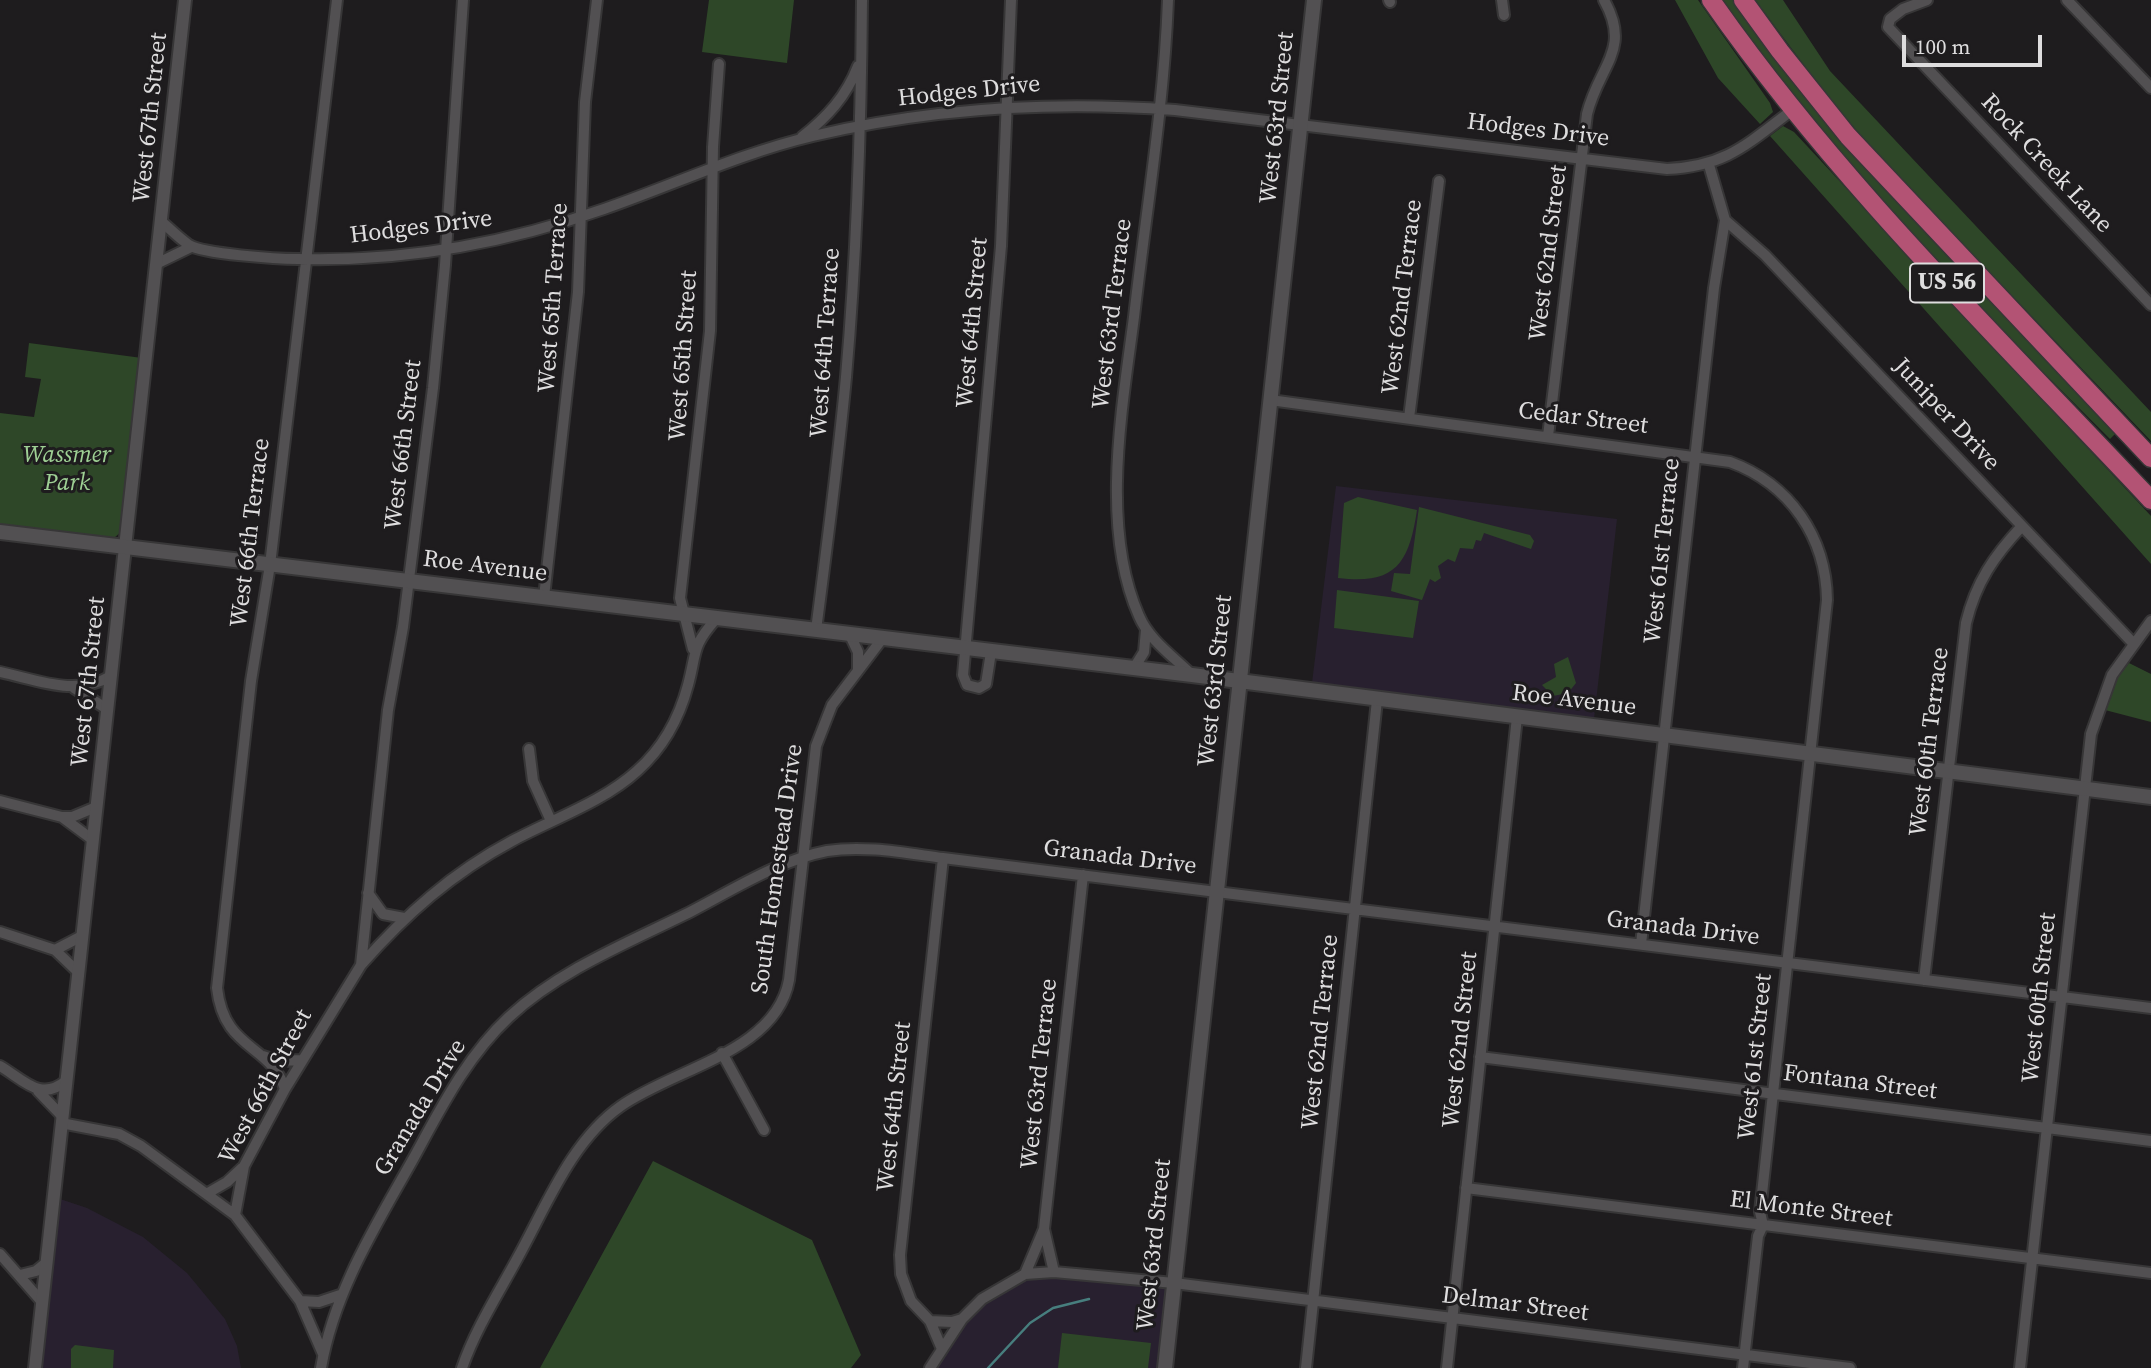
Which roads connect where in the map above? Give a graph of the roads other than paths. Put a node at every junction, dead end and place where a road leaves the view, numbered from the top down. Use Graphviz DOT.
graph roads {
  1 [pos="185,0"];
  2 [pos="337,0"];
  3 [pos="463,0"];
  4 [pos="597,0"];
  5 [pos="862,0"];
  6 [pos="1011,0"];
  7 [pos="1168,0"];
  8 [pos="1314,0"];
  9 [pos="1502,0"];
  10 [pos="1604,0"];
  11 [pos="1711,0"];
  12 [pos="1743,0"];
  13 [pos="1927,0"];
  14 [pos="2067,0"];
  15 [pos="1504,15"];
  16 [pos="862,57"];
  17 [pos="719,64"];
  18 [pos="2151,88"];
  19 [pos="1007,107"];
  20 [pos="1159,108"];
  21 [pos="1791,111"];
  22 [pos="1301,124"];
  23 [pos="861,126"];
  24 [pos="799,139"];
  25 [pos="1582,158"];
  26 [pos="1709,165"];
  27 [pos="712,169"];
  28 [pos="1439,181"];
  29 [pos="582,216"];
  30 [pos="1725,220"];
  31 [pos="160,221"];
  32 [pos="191,247"];
  33 [pos="446,251"];
  34 [pos="306,260"];
  35 [pos="156,264"];
  36 [pos="2151,305"];
  37 [pos="1270,400"];
  38 [pos="1409,418"];
  39 [pos="1548,436"];
  40 [pos="1695,455"];
  41 [pos="2151,458"];
  42 [pos="2151,500"];
  43 [pos="2022,526"];
  44 [pos="0,532"];
  45 [pos="125,547"];
  46 [pos="270,565"];
  47 [pos="409,581"];
  48 [pos="544,597"];
  49 [pos="682,615"];
  50 [pos="716,619"];
  51 [pos="2151,621"];
  52 [pos="1824,623"];
  53 [pos="816,630"];
  54 [pos="1146,630"];
  55 [pos="850,635"];
  56 [pos="882,639"];
  57 [pos="2132,642"];
  58 [pos="693,649"];
  59 [pos="965,649"];
  60 [pos="991,652"];
  61 [pos="1134,668"];
  62 [pos="858,670"];
  63 [pos="0,672"];
  64 [pos="1192,675"];
  65 [pos="111,676"];
  66 [pos="1238,682"];
  67 [pos="74,688"];
  68 [pos="1377,699"];
  69 [pos="107,709"];
  70 [pos="1517,717"];
  71 [pos="1664,736"];
  72 [pos="529,749"];
  73 [pos="1810,754"];
  74 [pos="1947,771"];
  75 [pos="2084,788"];
  76 [pos="2151,797"];
  77 [pos="0,800"];
  78 [pos="96,807"];
  79 [pos="62,817"];
  80 [pos="551,821"];
  81 [pos="93,840"];
  82 [pos="943,858"];
  83 [pos="803,859"];
  84 [pos="1083,875"];
  85 [pos="1217,891"];
  86 [pos="368,893"];
  87 [pos="1356,910"];
  88 [pos="404,918"];
  89 [pos="1494,927"];
  90 [pos="0,932"];
  91 [pos="82,936"];
  92 [pos="1641,944"];
  93 [pos="55,950"];
  94 [pos="1787,963"];
  95 [pos="360,965"];
  96 [pos="78,972"];
  97 [pos="1924,979"];
  98 [pos="2061,997"];
  99 [pos="2151,1008"];
  100 [pos="722,1053"];
  101 [pos="261,1055"];
  102 [pos="1480,1057"];
  103 [pos="302,1060"];
  104 [pos="0,1066"];
  105 [pos="66,1081"];
  106 [pos="285,1089"];
  107 [pos="38,1091"];
  108 [pos="1773,1093"];
  109 [pos="62,1119"];
  110 [pos="2047,1128"];
  111 [pos="764,1130"];
  112 [pos="2151,1141"];
  113 [pos="244,1166"];
  114 [pos="1466,1188"];
  115 [pos="208,1193"];
  116 [pos="235,1215"];
  117 [pos="1763,1225"];
  118 [pos="1044,1229"];
  119 [pos="0,1254"];
  120 [pos="2033,1259"];
  121 [pos="46,1263"];
  122 [pos="1054,1272"];
  123 [pos="2151,1273"];
  124 [pos="1025,1274"];
  125 [pos="20,1275"];
  126 [pos="1174,1283"];
  127 [pos="340,1295"];
  128 [pos="300,1301"];
  129 [pos="1313,1301"];
  130 [pos="42,1302"];
  131 [pos="1452,1318"];
  132 [pos="962,1319"];
  133 [pos="930,1321"];
  134 [pos="942,1349"];
  135 [pos="323,1354"];
  136 [pos="1745,1355"];
  137 [pos="34,1368"];
  138 [pos="321,1368"];
  139 [pos="462,1368"];
  140 [pos="930,1368"];
  141 [pos="1165,1368"];
  142 [pos="1306,1368"];
  143 [pos="1447,1368"];
  144 [pos="1743,1368"];
  145 [pos="1850,1368"];
  146 [pos="2020,1368"];
  1 -- 31 [label="street, West 67th Street"];
  2 -- 34 [label="street, West 66th Terrace"];
  3 -- 33 [label="street, West 66th Street"];
  4 -- 29 [label="street, West 65th Terrace"];
  5 -- 16 [label="street, West 64th Terrace"];
  6 -- 19 [label="street, West 64th Street"];
  7 -- 20 [label="street, West 63rd Terrace"];
  8 -- 22 [label="main road, West 63rd Street"];
  9 -- 15 [label="street"];
  10 -- 25 [label="street, West 62nd Street"];
  11 -- 21 [label="highway, US 56"];
  12 -- 41 [label="highway, US 56"];
  13 -- 36 [label="street, Rock Creek Lane"];
  14 -- 18 [label="street"];
  16 -- 23 [label="street, West 64th Terrace"];
  16 -- 24 [label="street, West 64th Terrace"];
  17 -- 27 [label="street, West 65th Street"];
  19 -- 20 [label="street, Hodges Drive"];
  19 -- 23 [label="street, Hodges Drive"];
  19 -- 59 [label="street, West 64th Street"];
  20 -- 22 [label="street, Hodges Drive"];
  20 -- 54 [label="street, West 63rd Terrace"];
  21 -- 26 [label="street, Hodges Drive"];
  21 -- 42 [label="highway, US 56"];
  22 -- 25 [label="street, Hodges Drive"];
  22 -- 37 [label="main road, West 63rd Street"];
  23 -- 24 [label="street, Hodges Drive"];
  23 -- 53 [label="street, West 64th Terrace"];
  24 -- 27 [label="street, Hodges Drive"];
  25 -- 26 [label="street, Hodges Drive"];
  25 -- 39 [label="street, West 62nd Street"];
  26 -- 30 [label="street, West 61st Terrace"];
  27 -- 29 [label="street, Hodges Drive"];
  27 -- 49 [label="street, West 65th Street"];
  28 -- 38 [label="street, West 62nd Terrace"];
  29 -- 33 [label="street, Hodges Drive"];
  29 -- 48 [label="street, West 65th Terrace"];
  30 -- 40 [label="street, West 61st Terrace"];
  30 -- 43 [label="street, Juniper Drive"];
  31 -- 32 [label="street"];
  31 -- 35 [label="street, West 67th Street"];
  32 -- 34 [label="street, Hodges Drive"];
  32 -- 35 [label="street"];
  33 -- 34 [label="street, Hodges Drive"];
  33 -- 47 [label="street, West 66th Street"];
  34 -- 46 [label="street, West 66th Terrace"];
  35 -- 45 [label="street, West 67th Street"];
  37 -- 38 [label="street, Cedar Street"];
  37 -- 66 [label="main road, West 63rd Street"];
  38 -- 39 [label="street, Cedar Street"];
  39 -- 40 [label="street, Cedar Street"];
  40 -- 52 [label="street, Cedar Street"];
  40 -- 71 [label="street, West 61st Terrace"];
  43 -- 57 [label="street, Juniper Drive"];
  43 -- 74 [label="street, West 60th Terrace"];
  44 -- 45 [label="main road, Roe Avenue"];
  45 -- 46 [label="main road, Roe Avenue"];
  45 -- 65 [label="street, West 67th Street"];
  46 -- 47 [label="main road, Roe Avenue"];
  46 -- 101 [label="street, West 66th Terrace"];
  47 -- 48 [label="main road, Roe Avenue"];
  47 -- 86 [label="street, West 66th Street"];
  48 -- 49 [label="main road, Roe Avenue"];
  49 -- 50 [label="main road, Roe Avenue"];
  49 -- 58 [label="street, West 65th Street"];
  50 -- 53 [label="main road, Roe Avenue"];
  50 -- 58 [label="street, West 65th Street"];
  51 -- 57 [label="street, West 60th Street"];
  52 -- 73 [label="street, West 61st Street"];
  53 -- 55 [label="main road, Roe Avenue"];
  54 -- 61 [label="street"];
  54 -- 64 [label="street, West 63rd Terrace"];
  55 -- 56 [label="main road, Roe Avenue"];
  55 -- 62 [label="street"];
  56 -- 59 [label="main road, Roe Avenue"];
  56 -- 62 [label="street, South Homestead Drive"];
  57 -- 75 [label="street, West 60th Street"];
  58 -- 80 [label="street, West 65th Street"];
  59 -- 60 [label="main road, Roe Avenue"];
  59 -- 60 [label="street"];
  60 -- 61 [label="main road, Roe Avenue"];
  61 -- 64 [label="main road, Roe Avenue"];
  62 -- 83 [label="street, South Homestead Drive"];
  63 -- 67 [label="street"];
  64 -- 66 [label="main road, Roe Avenue"];
  65 -- 67 [label="street"];
  65 -- 69 [label="street, West 67th Street"];
  66 -- 68 [label="main road, Roe Avenue"];
  66 -- 85 [label="main road, West 63rd Street"];
  67 -- 69 [label="street"];
  68 -- 70 [label="main road, Roe Avenue"];
  68 -- 87 [label="street, West 62nd Terrace"];
  69 -- 78 [label="street, West 67th Street"];
  70 -- 71 [label="main road, Roe Avenue"];
  70 -- 89 [label="street, West 62nd Street"];
  71 -- 73 [label="main road, Roe Avenue"];
  71 -- 92 [label="street, West 61st Terrace"];
  72 -- 80 [label="street"];
  73 -- 74 [label="main road, Roe Avenue"];
  73 -- 94 [label="street, West 61st Street"];
  74 -- 75 [label="main road, Roe Avenue"];
  74 -- 97 [label="street, West 60th Terrace"];
  75 -- 76 [label="main road, Roe Avenue"];
  75 -- 98 [label="street, West 60th Street"];
  77 -- 79 [label="street"];
  78 -- 79 [label="street"];
  78 -- 81 [label="street, West 67th Street"];
  79 -- 81 [label="street"];
  80 -- 88 [label="street, West 65th Street"];
  81 -- 91 [label="street, West 67th Street"];
  82 -- 83 [label="street, Granada Drive"];
  82 -- 84 [label="street, Granada Drive"];
  82 -- 133 [label="street, West 64th Street"];
  83 -- 100 [label="street, South Homestead Drive"];
  83 -- 127 [label="street, Granada Drive"];
  84 -- 85 [label="street, Granada Drive"];
  84 -- 118 [label="street, West 63rd Terrace"];
  85 -- 87 [label="street, Granada Drive"];
  85 -- 126 [label="main road, West 63rd Street"];
  86 -- 88 [label="street"];
  86 -- 95 [label="street, West 66th Street"];
  87 -- 89 [label="street, Granada Drive"];
  87 -- 129 [label="street, West 62nd Terrace"];
  88 -- 95 [label="street, West 65th Street"];
  89 -- 92 [label="street, Granada Drive"];
  89 -- 102 [label="street, West 62nd Street"];
  90 -- 93 [label="street"];
  91 -- 93 [label="street"];
  91 -- 96 [label="street, West 67th Street"];
  92 -- 94 [label="street, Granada Drive"];
  93 -- 96 [label="street"];
  94 -- 97 [label="street, Granada Drive"];
  94 -- 108 [label="street, West 61st Street"];
  95 -- 103 [label="street, West 66th Street"];
  96 -- 105 [label="street, West 67th Street"];
  97 -- 98 [label="street, Granada Drive"];
  98 -- 99 [label="street, Granada Drive"];
  98 -- 110 [label="street, West 60th Street"];
  100 -- 111 [label="street"];
  100 -- 139 [label="street, South Homestead Drive"];
  101 -- 103 [label="street"];
  101 -- 106 [label="street, West 66th Terrace"];
  102 -- 108 [label="street, Fontana Street"];
  102 -- 114 [label="street, West 62nd Street"];
  103 -- 106 [label="street, West 66th Street"];
  104 -- 107 [label="street"];
  105 -- 107 [label="street"];
  105 -- 109 [label="street, West 67th Street"];
  106 -- 113 [label="street, West 66th Street"];
  107 -- 109 [label="street"];
  108 -- 110 [label="street, Fontana Street"];
  108 -- 117 [label="street, West 61st Street"];
  109 -- 115 [label="street"];
  109 -- 121 [label="street, West 67th Street"];
  110 -- 112 [label="street, Fontana Street"];
  110 -- 120 [label="street, West 60th Street"];
  113 -- 115 [label="street"];
  113 -- 116 [label="street, West 66th Street"];
  114 -- 117 [label="street, El Monte Street"];
  114 -- 131 [label="street, West 62nd Street"];
  115 -- 116 [label="street"];
  116 -- 128 [label="street"];
  117 -- 120 [label="street, El Monte Street"];
  117 -- 136 [label="street, West 61st Street"];
  118 -- 122 [label="street"];
  118 -- 124 [label="street, West 63rd Terrace"];
  119 -- 125 [label="street"];
  120 -- 123 [label="street, El Monte Street"];
  120 -- 146 [label="street, West 60th Street"];
  121 -- 125 [label="street"];
  121 -- 130 [label="street, West 67th Street"];
  122 -- 124 [label="street, Delmar Street"];
  122 -- 126 [label="street, Delmar Street"];
  124 -- 132 [label="street"];
  125 -- 130 [label="street"];
  126 -- 129 [label="street, Delmar Street"];
  126 -- 141 [label="main road, West 63rd Street"];
  127 -- 128 [label="street"];
  127 -- 135 [label="street, Granada Drive"];
  128 -- 135 [label="street"];
  129 -- 131 [label="street, Delmar Street"];
  129 -- 142 [label="street, West 62nd Terrace"];
  130 -- 137 [label="street, West 67th Street"];
  131 -- 136 [label="street, Delmar Street"];
  131 -- 143 [label="street, West 62nd Street"];
  132 -- 133 [label="street"];
  132 -- 134 [label="street"];
  133 -- 134 [label="street, West 64th Street"];
  134 -- 140 [label="street"];
  135 -- 138 [label="street"];
  136 -- 144 [label="street, West 61st Street"];
  136 -- 145 [label="street, Delmar Street"];
}
